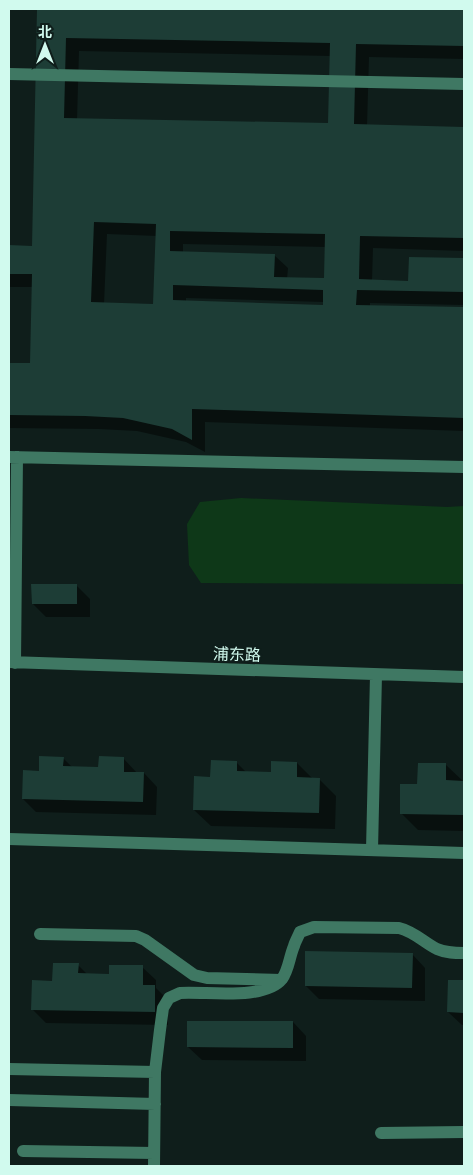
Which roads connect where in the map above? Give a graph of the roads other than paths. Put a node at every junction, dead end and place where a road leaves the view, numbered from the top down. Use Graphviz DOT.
graph roads {
  1 [pos="9,74"];
  2 [pos="464,84"];
  3 [pos="13,457"];
  4 [pos="464,467"];
  5 [pos="12,662"];
  6 [pos="376,674"];
  7 [pos="464,677"];
  8 [pos="9,839"];
  9 [pos="372,850"];
  10 [pos="464,853"];
  11 [pos="40,934"];
  12 [pos="464,953"];
  13 [pos="281,980"];
  14 [pos="9,1069"];
  15 [pos="155,1072"];
  16 [pos="9,1100"];
  17 [pos="155,1104"];
  18 [pos="464,1132"];
  19 [pos="381,1133"];
  20 [pos="23,1151"];
  21 [pos="154,1160"];
  1 -- 2 [label="street"];
  3 -- 4 [label="street"];
  3 -- 5 [label="street"];
  5 -- 6 [label="street, 浦东路"];
  6 -- 7 [label="street, 浦东路"];
  6 -- 9 [label="street"];
  8 -- 9 [label="street"];
  9 -- 10 [label="street"];
  11 -- 13 [label="street"];
  12 -- 13 [label="street"];
  13 -- 15 [label="street"];
  14 -- 15 [label="street"];
  15 -- 17 [label="street"];
  16 -- 17 [label="street"];
  17 -- 21 [label="street"];
  18 -- 19 [label="street"];
  20 -- 21 [label="street"];
}
